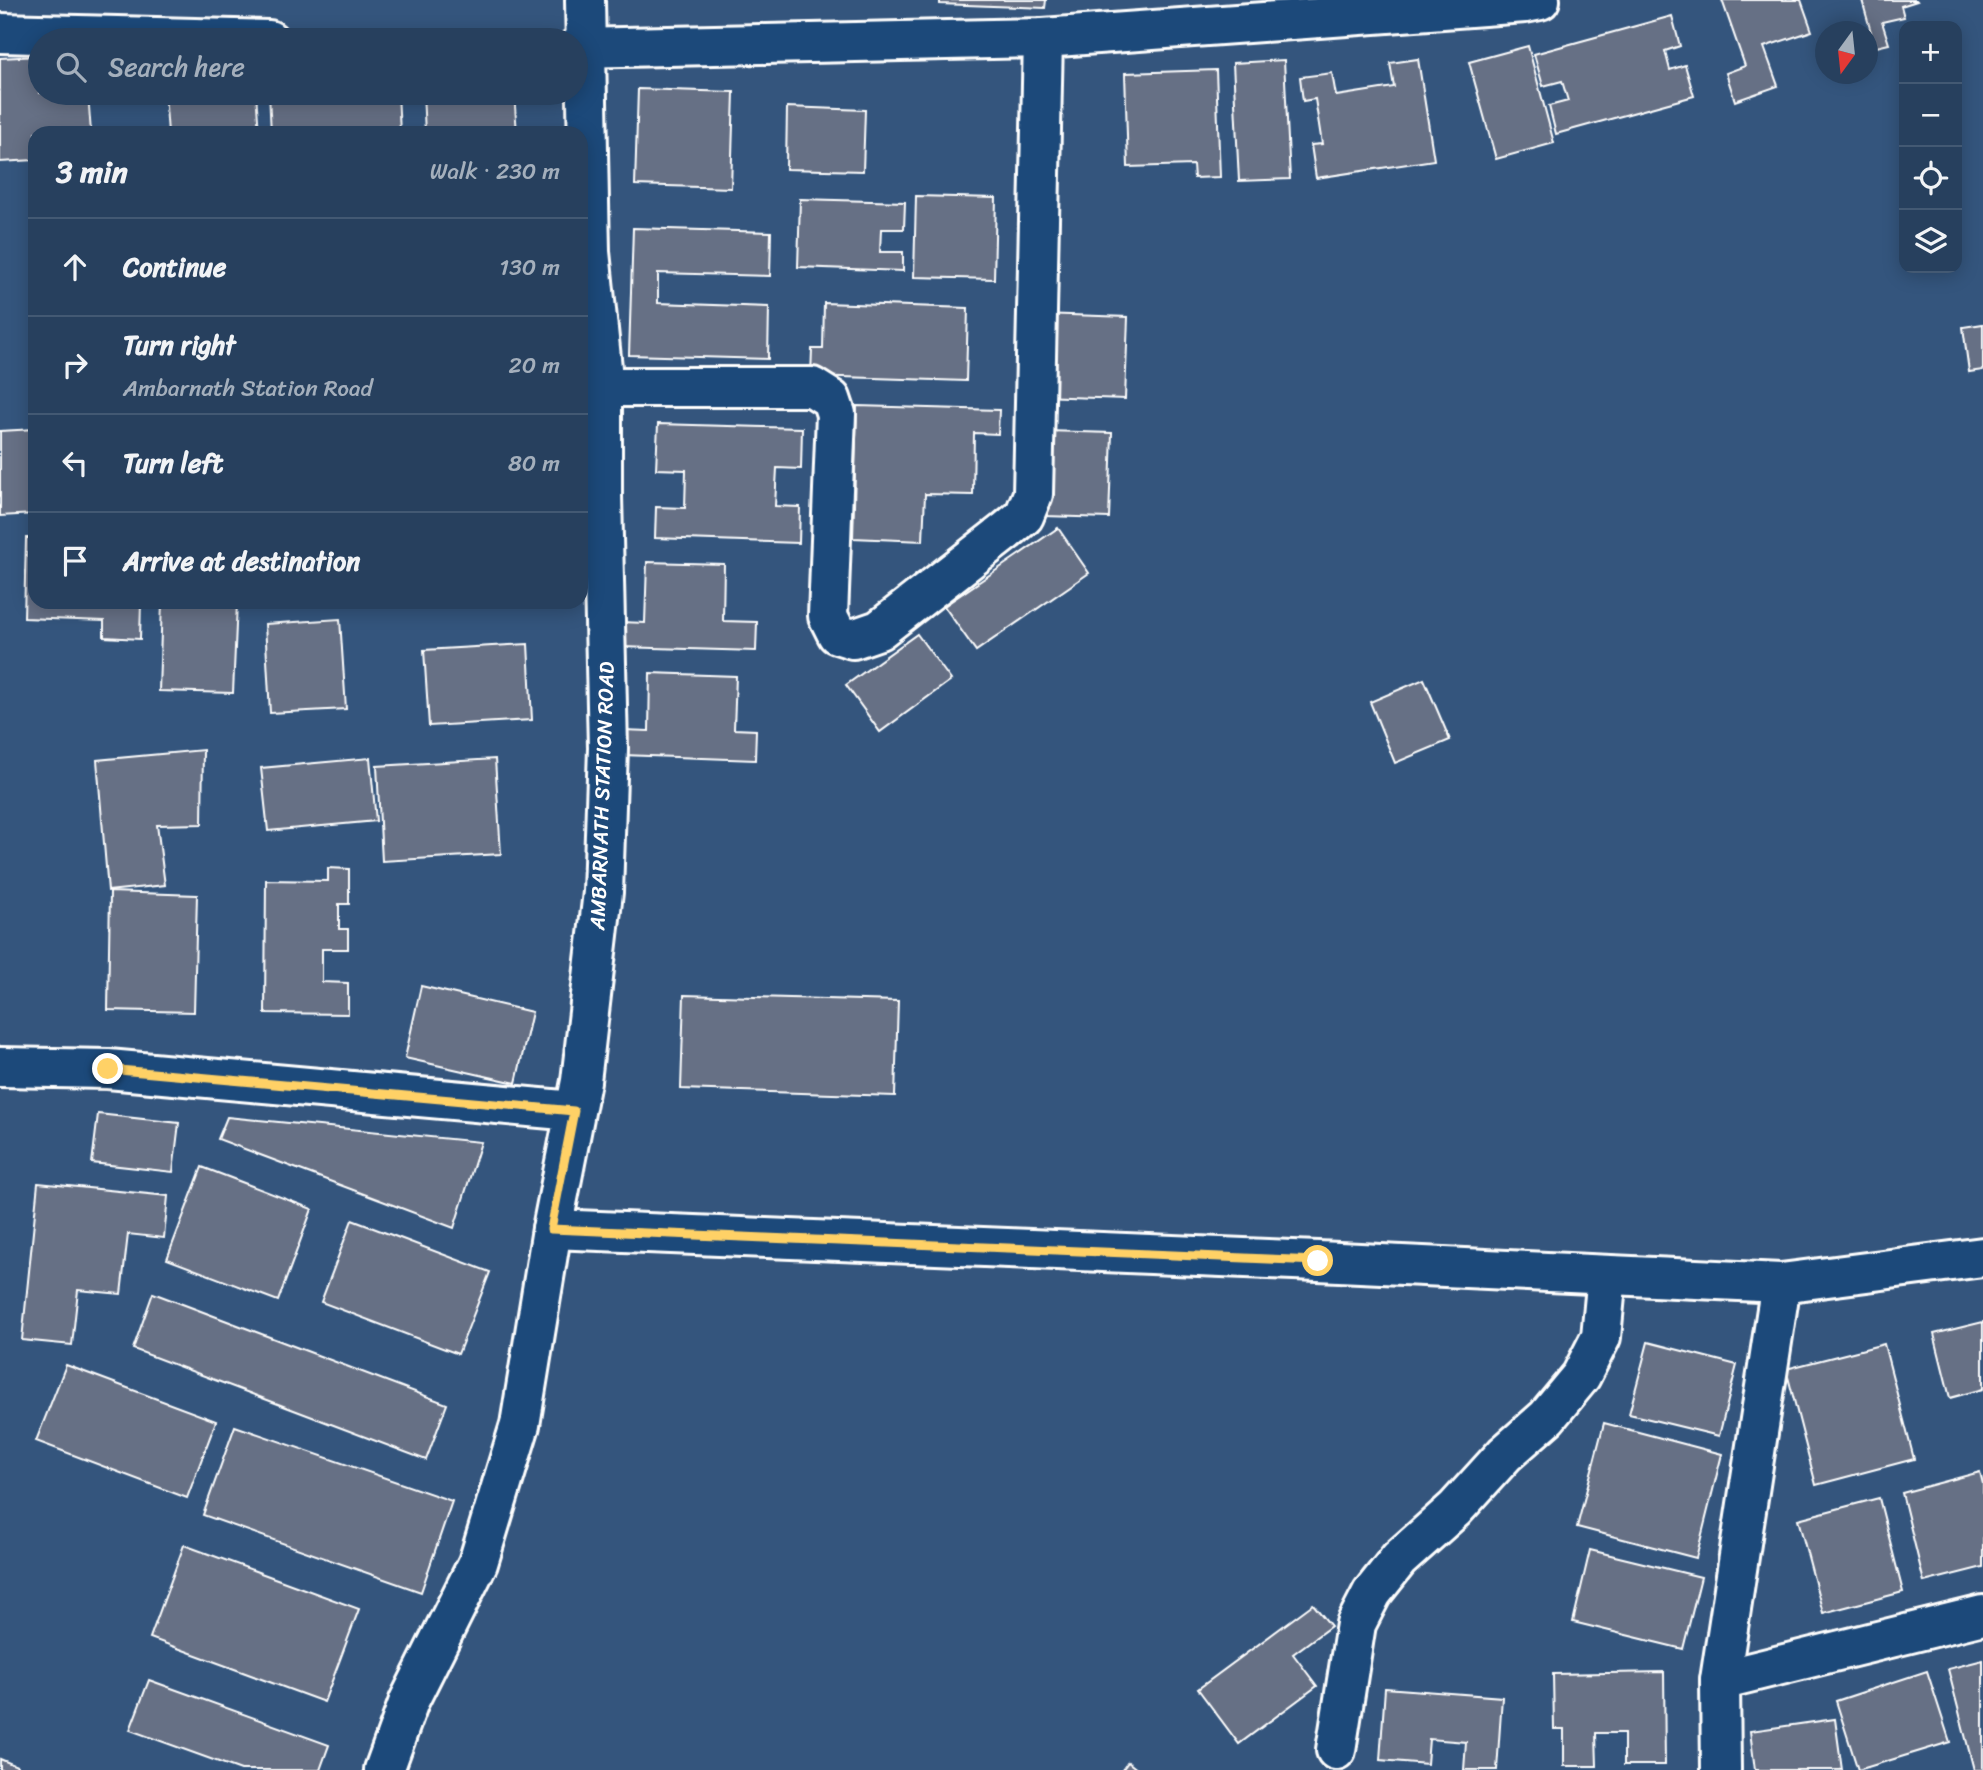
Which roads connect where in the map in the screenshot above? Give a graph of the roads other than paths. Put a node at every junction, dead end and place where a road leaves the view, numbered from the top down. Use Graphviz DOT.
graph roads {
  1 [pos="585,0"];
  2 [pos="1540,0"];
  3 [pos="583,28"];
  4 [pos="0,33"];
  5 [pos="28,34"];
  6 [pos="1043,38"];
  7 [pos="588,48"];
  8 [pos="584,105"];
  9 [pos="585,126"];
  10 [pos="588,201"];
  11 [pos="602,387"];
  12 [pos="0,1068"];
  13 [pos="574,1111"];
  14 [pos="551,1229"];
  15 [pos="1983,1257"];
  16 [pos="1607,1275"];
  17 [pos="1781,1283"];
  18 [pos="1983,1615"];
  19 [pos="1720,1679"];
  20 [pos="1336,1750"];
  21 [pos="384,1770"];
  22 [pos="1721,1770"];
  1 -- 3 [label="street, AMBARNATH STATION ROAD"];
  2 -- 6 [label="street"];
  4 -- 5 [label="street"];
  6 -- 7 [label="street"];
  6 -- 11 [label="street"];
  8 -- 9 [label="street, AMBARNATH STATION ROAD"];
  10 -- 11 [label="street, AMBARNATH STATION ROAD"];
  11 -- 13 [label="street, AMBARNATH STATION ROAD"];
  12 -- 13 [label="street"];
  13 -- 14 [label="street, AMBARNATH STATION ROAD"];
  14 -- 16 [label="street"];
  14 -- 21 [label="street, AMBARNATH STATION ROAD"];
  15 -- 17 [label="street"];
  16 -- 17 [label="street"];
  16 -- 20 [label="street"];
  17 -- 19 [label="street"];
  18 -- 19 [label="street"];
  19 -- 22 [label="street"];
}
